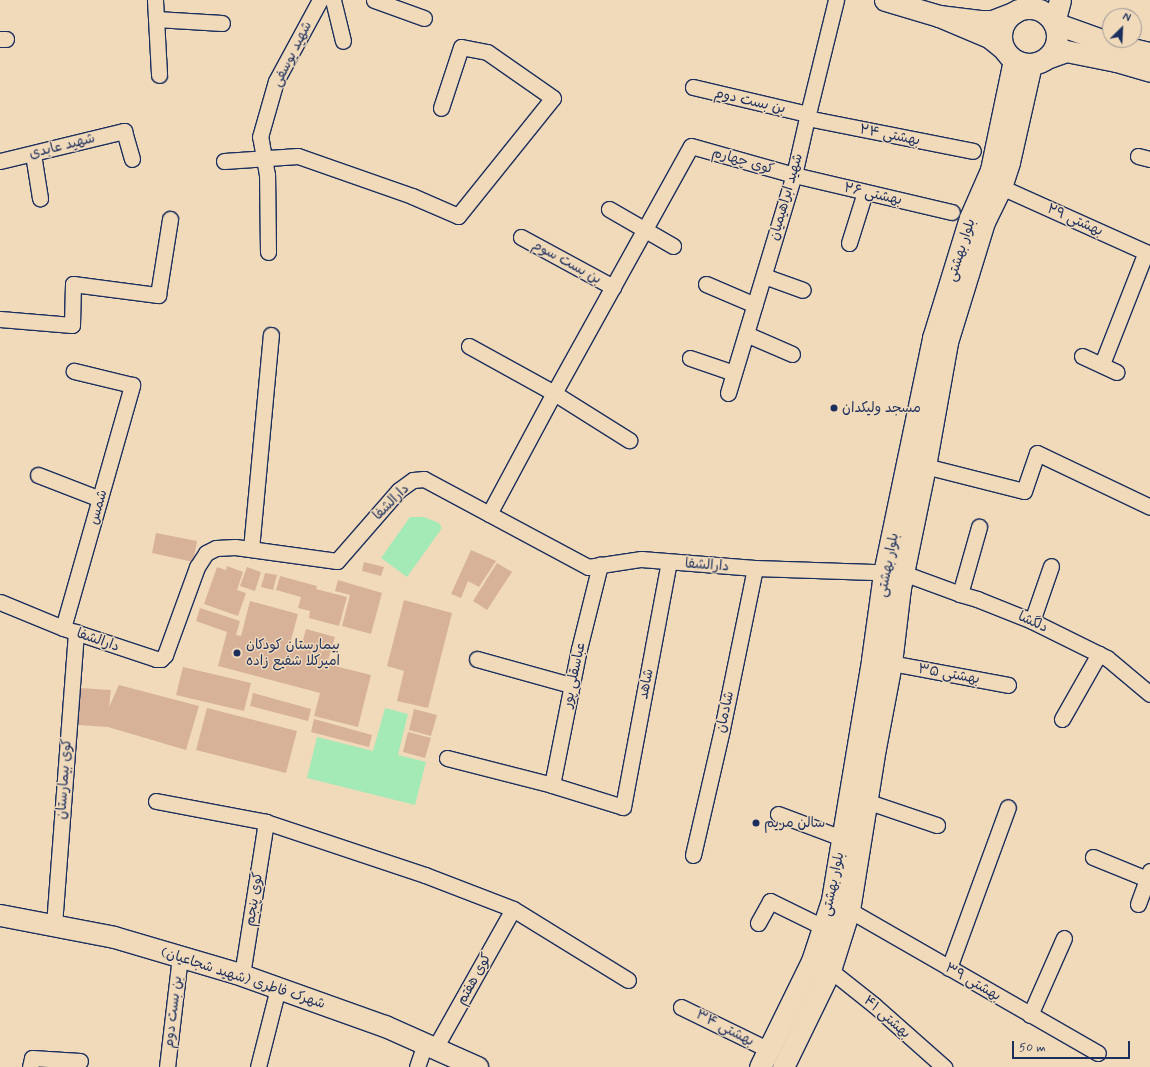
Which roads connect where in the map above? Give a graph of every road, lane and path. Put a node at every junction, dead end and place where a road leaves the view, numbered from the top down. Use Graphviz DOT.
graph roads {
  1 [pos="155,0"];
  2 [pos="320,0"];
  3 [pos="333,0"];
  4 [pos="374,0"];
  5 [pos="836,0"];
  6 [pos="885,0"];
  7 [pos="1060,0"];
  8 [pos="1024,7"];
  9 [pos="939,16"];
  10 [pos="424,18"];
  11 [pos="156,19"];
  12 [pos="222,23"];
  13 [pos="1054,23"];
  14 [pos="342,41"];
  15 [pos="1150,53"];
  16 [pos="1118,54"];
  17 [pos="1024,58"];
  18 [pos="1150,71"];
  19 [pos="159,75"];
  20 [pos="693,87"];
  21 [pos="441,108"];
  22 [pos="807,116"];
  23 [pos="973,151"];
  24 [pos="32,154"];
  25 [pos="264,158"];
  26 [pos="132,159"];
  27 [pos="0,161"];
  28 [pos="224,161"];
  29 [pos="794,175"];
  30 [pos="1001,187"];
  31 [pos="865,192"];
  32 [pos="40,198"];
  33 [pos="609,210"];
  34 [pos="952,212"];
  35 [pos="170,219"];
  36 [pos="645,230"];
  37 [pos="521,237"];
  38 [pos="849,243"];
  39 [pos="673,246"];
  40 [pos="268,252"];
  41 [pos="1148,253"];
  42 [pos="764,276"];
  43 [pos="706,284"];
  44 [pos="613,287"];
  45 [pos="803,290"];
  46 [pos="755,305"];
  47 [pos="0,319"];
  48 [pos="746,334"];
  49 [pos="271,336"];
  50 [pos="469,346"];
  51 [pos="938,351"];
  52 [pos="792,354"];
  53 [pos="1082,356"];
  54 [pos="690,358"];
  55 [pos="1102,364"];
  56 [pos="74,372"];
  57 [pos="1117,372"];
  58 [pos="734,374"];
  59 [pos="554,393"];
  60 [pos="728,393"];
  61 [pos="630,440"];
  62 [pos="925,466"];
  63 [pos="38,475"];
  64 [pos="100,499"];
  65 [pos="1150,507"];
  66 [pos="489,514"];
  67 [pos="980,527"];
  68 [pos="251,549"];
  69 [pos="669,562"];
  70 [pos="600,565"];
  71 [pos="1051,566"];
  72 [pos="755,568"];
  73 [pos="894,573"];
  74 [pos="960,594"];
  75 [pos="0,602"];
  76 [pos="1032,621"];
  77 [pos="69,630"];
  78 [pos="1099,654"];
  79 [pos="477,659"];
  80 [pos="891,663"];
  81 [pos="1008,684"];
  82 [pos="572,685"];
  83 [pos="1150,694"];
  84 [pos="1062,719"];
  85 [pos="447,758"];
  86 [pos="552,785"];
  87 [pos="866,801"];
  88 [pos="156,802"];
  89 [pos="1008,807"];
  90 [pos="778,814"];
  91 [pos="266,822"];
  92 [pos="937,826"];
  93 [pos="842,838"];
  94 [pos="693,855"];
  95 [pos="1093,857"];
  96 [pos="1149,875"];
  97 [pos="1138,904"];
  98 [pos="513,909"];
  99 [pos="849,910"];
  100 [pos="0,915"];
  101 [pos="758,923"];
  102 [pos="54,925"];
  103 [pos="823,927"];
  104 [pos="1064,938"];
  105 [pos="180,957"];
  106 [pos="949,968"];
  107 [pos="830,970"];
  108 [pos="242,975"];
  109 [pos="628,980"];
  110 [pos="278,988"];
  111 [pos="682,1007"];
  112 [pos="1030,1015"];
  113 [pos="430,1046"];
  114 [pos="1098,1053"];
  115 [pos="764,1059"];
  116 [pos="80,1061"];
  117 [pos="30,1067"];
  118 [pos="167,1067"];
  119 [pos="258,1067"];
  120 [pos="417,1067"];
  121 [pos="477,1067"];
  122 [pos="783,1067"];
  123 [pos="944,1067"];
  1 -- 11 [label="street"];
  2 -- 25 [label="street, شهید یوسفی"];
  3 -- 14 [label="street"];
  4 -- 10 [label="street"];
  5 -- 22 [label="street, شهید ابراهیمیان"];
  6 -- 9 [label="main road"];
  7 -- 13 [label="main road"];
  8 -- 9 [label="main road"];
  8 -- 13 [label="main road"];
  8 -- 17 [label="main road"];
  9 -- 17 [label="main road"];
  11 -- 12 [label="street"];
  11 -- 19 [label="street"];
  13 -- 16 [label="main road"];
  13 -- 17 [label="main road"];
  15 -- 16 [label="main road"];
  16 -- 17 [label="main road"];
  16 -- 18 [label="main road"];
  17 -- 30 [label="main road, بلوار بهشتی"];
  17 -- 51 [label="main road, بلوار بهشتی"];
  20 -- 22 [label="street, بن بست دوم"];
  21 -- 25 [label="street"];
  22 -- 23 [label="street, بهشتی ۲۴"];
  22 -- 29 [label="street, شهید ابراهیمیان"];
  24 -- 26 [label="street, شهید عابدی"];
  24 -- 27 [label="street, شهید عابدی"];
  24 -- 32 [label="street"];
  25 -- 28 [label="street"];
  25 -- 40 [label="street, شهید یوسفی"];
  29 -- 31 [label="street, بهشتی ۲۶"];
  29 -- 36 [label="street, کوی چهارم"];
  29 -- 42 [label="street, شهید ابراهیمیان"];
  30 -- 41 [label="street, بهشتی ۲۹"];
  30 -- 51 [label="main road, بلوار بهشتی"];
  31 -- 34 [label="street, بهشتی ۲۶"];
  31 -- 38 [label="street"];
  33 -- 36 [label="street"];
  35 -- 47 [label="street"];
  36 -- 39 [label="street"];
  36 -- 44 [label="street"];
  37 -- 44 [label="street, بن بست سوم"];
  41 -- 55 [label="street"];
  42 -- 45 [label="street"];
  42 -- 46 [label="street, شهید ابراهیمیان"];
  43 -- 46 [label="street"];
  44 -- 59 [label="street"];
  46 -- 48 [label="street, شهید ابراهیمیان"];
  48 -- 52 [label="street"];
  48 -- 58 [label="street, شهید ابراهیمیان"];
  49 -- 68 [label="street"];
  50 -- 59 [label="street"];
  51 -- 62 [label="main road, بلوار بهشتی"];
  51 -- 73 [label="main road, بلوار بهشتی"];
  53 -- 55 [label="street"];
  54 -- 58 [label="street"];
  55 -- 57 [label="street"];
  56 -- 64 [label="street, شمس"];
  58 -- 60 [label="street, شهید ابراهیمیان"];
  59 -- 61 [label="street"];
  59 -- 66 [label="street"];
  62 -- 65 [label="street"];
  62 -- 73 [label="main road, بلوار بهشتی"];
  63 -- 64 [label="street"];
  64 -- 77 [label="street, شمس"];
  66 -- 68 [label="street, دارالشفا"];
  66 -- 70 [label="street, دارالشفا"];
  67 -- 74 [label="street"];
  68 -- 77 [label="street, دارالشفا"];
  69 -- 70 [label="street, دارالشفا"];
  69 -- 72 [label="street, دارالشفا"];
  69 -- 86 [label="street, شاهد"];
  70 -- 82 [label="street, عباسقلی پور"];
  71 -- 76 [label="street"];
  72 -- 73 [label="street, دارالشفا"];
  72 -- 94 [label="street, شادمان"];
  73 -- 74 [label="street, دلگشا"];
  73 -- 80 [label="main road, بلوار بهشتی"];
  73 -- 93 [label="main road, بلوار بهشتی"];
  74 -- 76 [label="street, دلگشا"];
  75 -- 77 [label="street, دارالشفا"];
  76 -- 78 [label="street, دلگشا"];
  77 -- 102 [label="street, کوی بیمارستان"];
  78 -- 83 [label="street, دلگشا"];
  78 -- 84 [label="street"];
  79 -- 82 [label="street"];
  80 -- 81 [label="street, بهشتی ۳۵"];
  80 -- 87 [label="main road, بلوار بهشتی"];
  82 -- 86 [label="street, عباسقلی پور"];
  85 -- 86 [label="street"];
  87 -- 92 [label="street"];
  87 -- 99 [label="main road, بلوار بهشتی"];
  88 -- 91 [label="street"];
  89 -- 106 [label="street"];
  90 -- 93 [label="street"];
  91 -- 98 [label="street"];
  91 -- 108 [label="street, کوی پنجم"];
  93 -- 103 [label="main road, بلوار بهشتی"];
  95 -- 96 [label="street"];
  96 -- 97 [label="street"];
  98 -- 109 [label="street"];
  98 -- 113 [label="street, کوی هفتم"];
  99 -- 106 [label="street, بهشتی ۳۹"];
  99 -- 107 [label="main road, بلوار بهشتی"];
  100 -- 102 [label="main road, شهرک فاطری (شهید شجاعیان)"];
  101 -- 103 [label="street"];
  102 -- 105 [label="main road, شهرک فاطری (شهید شجاعیان)"];
  103 -- 115 [label="main road, بلوار بهشتی"];
  104 -- 112 [label="street"];
  105 -- 108 [label="main road, شهرک فاطری (شهید شجاعیان)"];
  105 -- 118 [label="street, بن بست دوم"];
  106 -- 112 [label="street, بهشتی ۳۹"];
  107 -- 122 [label="main road, بلوار بهشتی"];
  107 -- 123 [label="street, بهشتی ۴۱"];
  108 -- 110 [label="main road, شهرک فاطری (شهید شجاعیان)"];
  110 -- 113 [label="main road, شهرک فاطری (شهید شجاعیان)"];
  110 -- 119 [label="street"];
  111 -- 115 [label="street, بهشتی ۳۴"];
  112 -- 114 [label="street, بهشتی ۳۹"];
  113 -- 120 [label="street, کوی هفتم"];
  113 -- 121 [label="main road, شهرک فاطری (شهید شجاعیان)"];
  116 -- 117 [label="street"];
}
